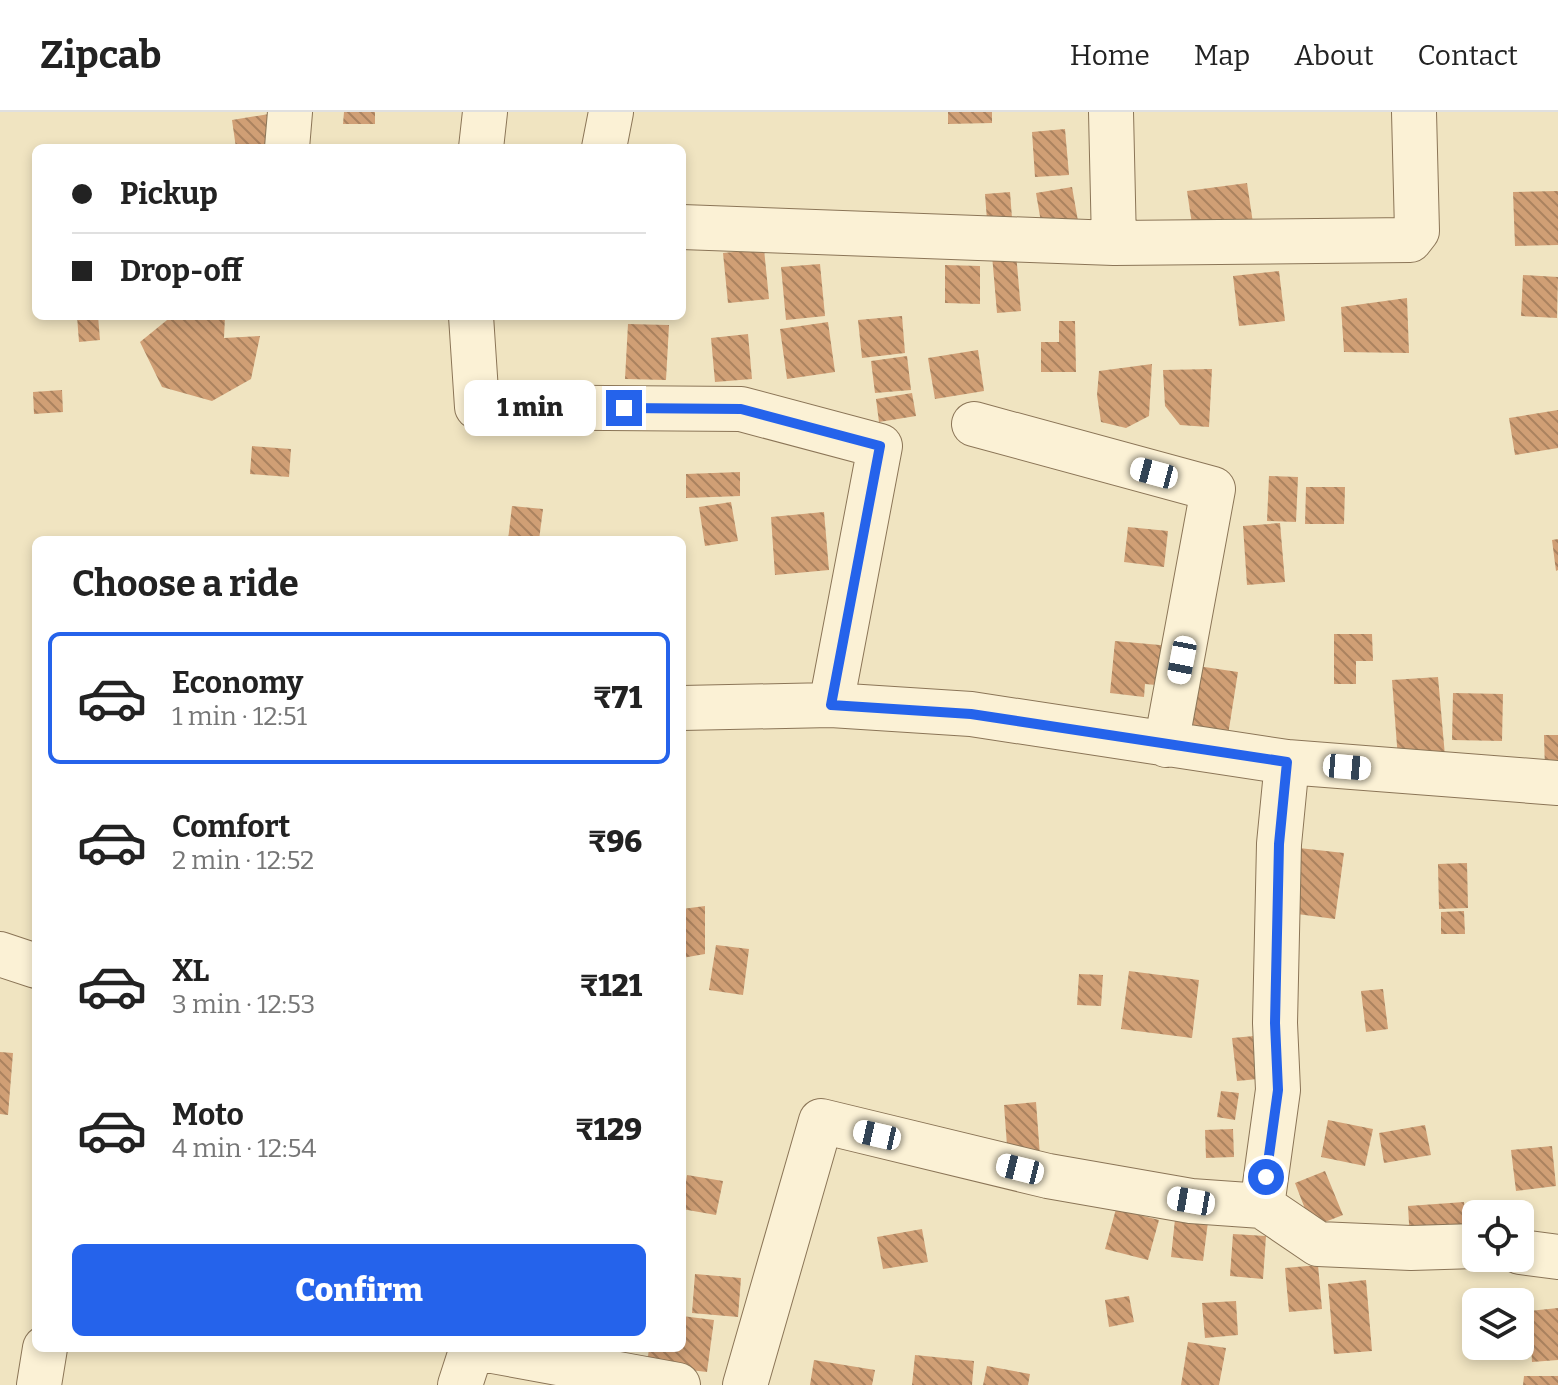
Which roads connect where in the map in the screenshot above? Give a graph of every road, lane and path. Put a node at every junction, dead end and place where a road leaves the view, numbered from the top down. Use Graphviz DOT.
graph roads {
  1 [pos="290,112"];
  2 [pos="485,112"];
  3 [pos="611,112"];
  4 [pos="1111,112"];
  5 [pos="1414,112"];
  6 [pos="287,144"];
  7 [pos="481,144"];
  8 [pos="605,144"];
  9 [pos="686,227"];
  10 [pos="1114,243"];
  11 [pos="471,320"];
  12 [pos="974,424"];
  13 [pos="831,705"];
  14 [pos="686,708"];
  15 [pos="1166,745"];
  16 [pos="1287,762"];
  17 [pos="1558,783"];
  18 [pos="0,954"];
  19 [pos="32,965"];
  20 [pos="1262,1206"];
  21 [pos="1462,1246"];
  22 [pos="1534,1254"];
  23 [pos="1558,1257"];
  24 [pos="44,1352"];
  25 [pos="472,1352"];
  26 [pos="496,1352"];
  27 [pos="39,1385"];
  28 [pos="460,1385"];
  29 [pos="678,1385"];
  30 [pos="745,1385"];
  1 -- 6 [label="street"];
  2 -- 7 [label="street"];
  3 -- 8 [label="street"];
  4 -- 10 [label="street"];
  5 -- 10 [label="street"];
  9 -- 10 [label="street"];
  11 -- 13 [label="street"];
  12 -- 15 [label="street"];
  13 -- 14 [label="street"];
  13 -- 15 [label="street"];
  15 -- 16 [label="street"];
  16 -- 17 [label="street"];
  16 -- 20 [label="street"];
  18 -- 19 [label="street"];
  20 -- 21 [label="street"];
  20 -- 30 [label="street"];
  22 -- 23 [label="street"];
  24 -- 27 [label="street"];
  25 -- 28 [label="street"];
  26 -- 29 [label="street"];
}
